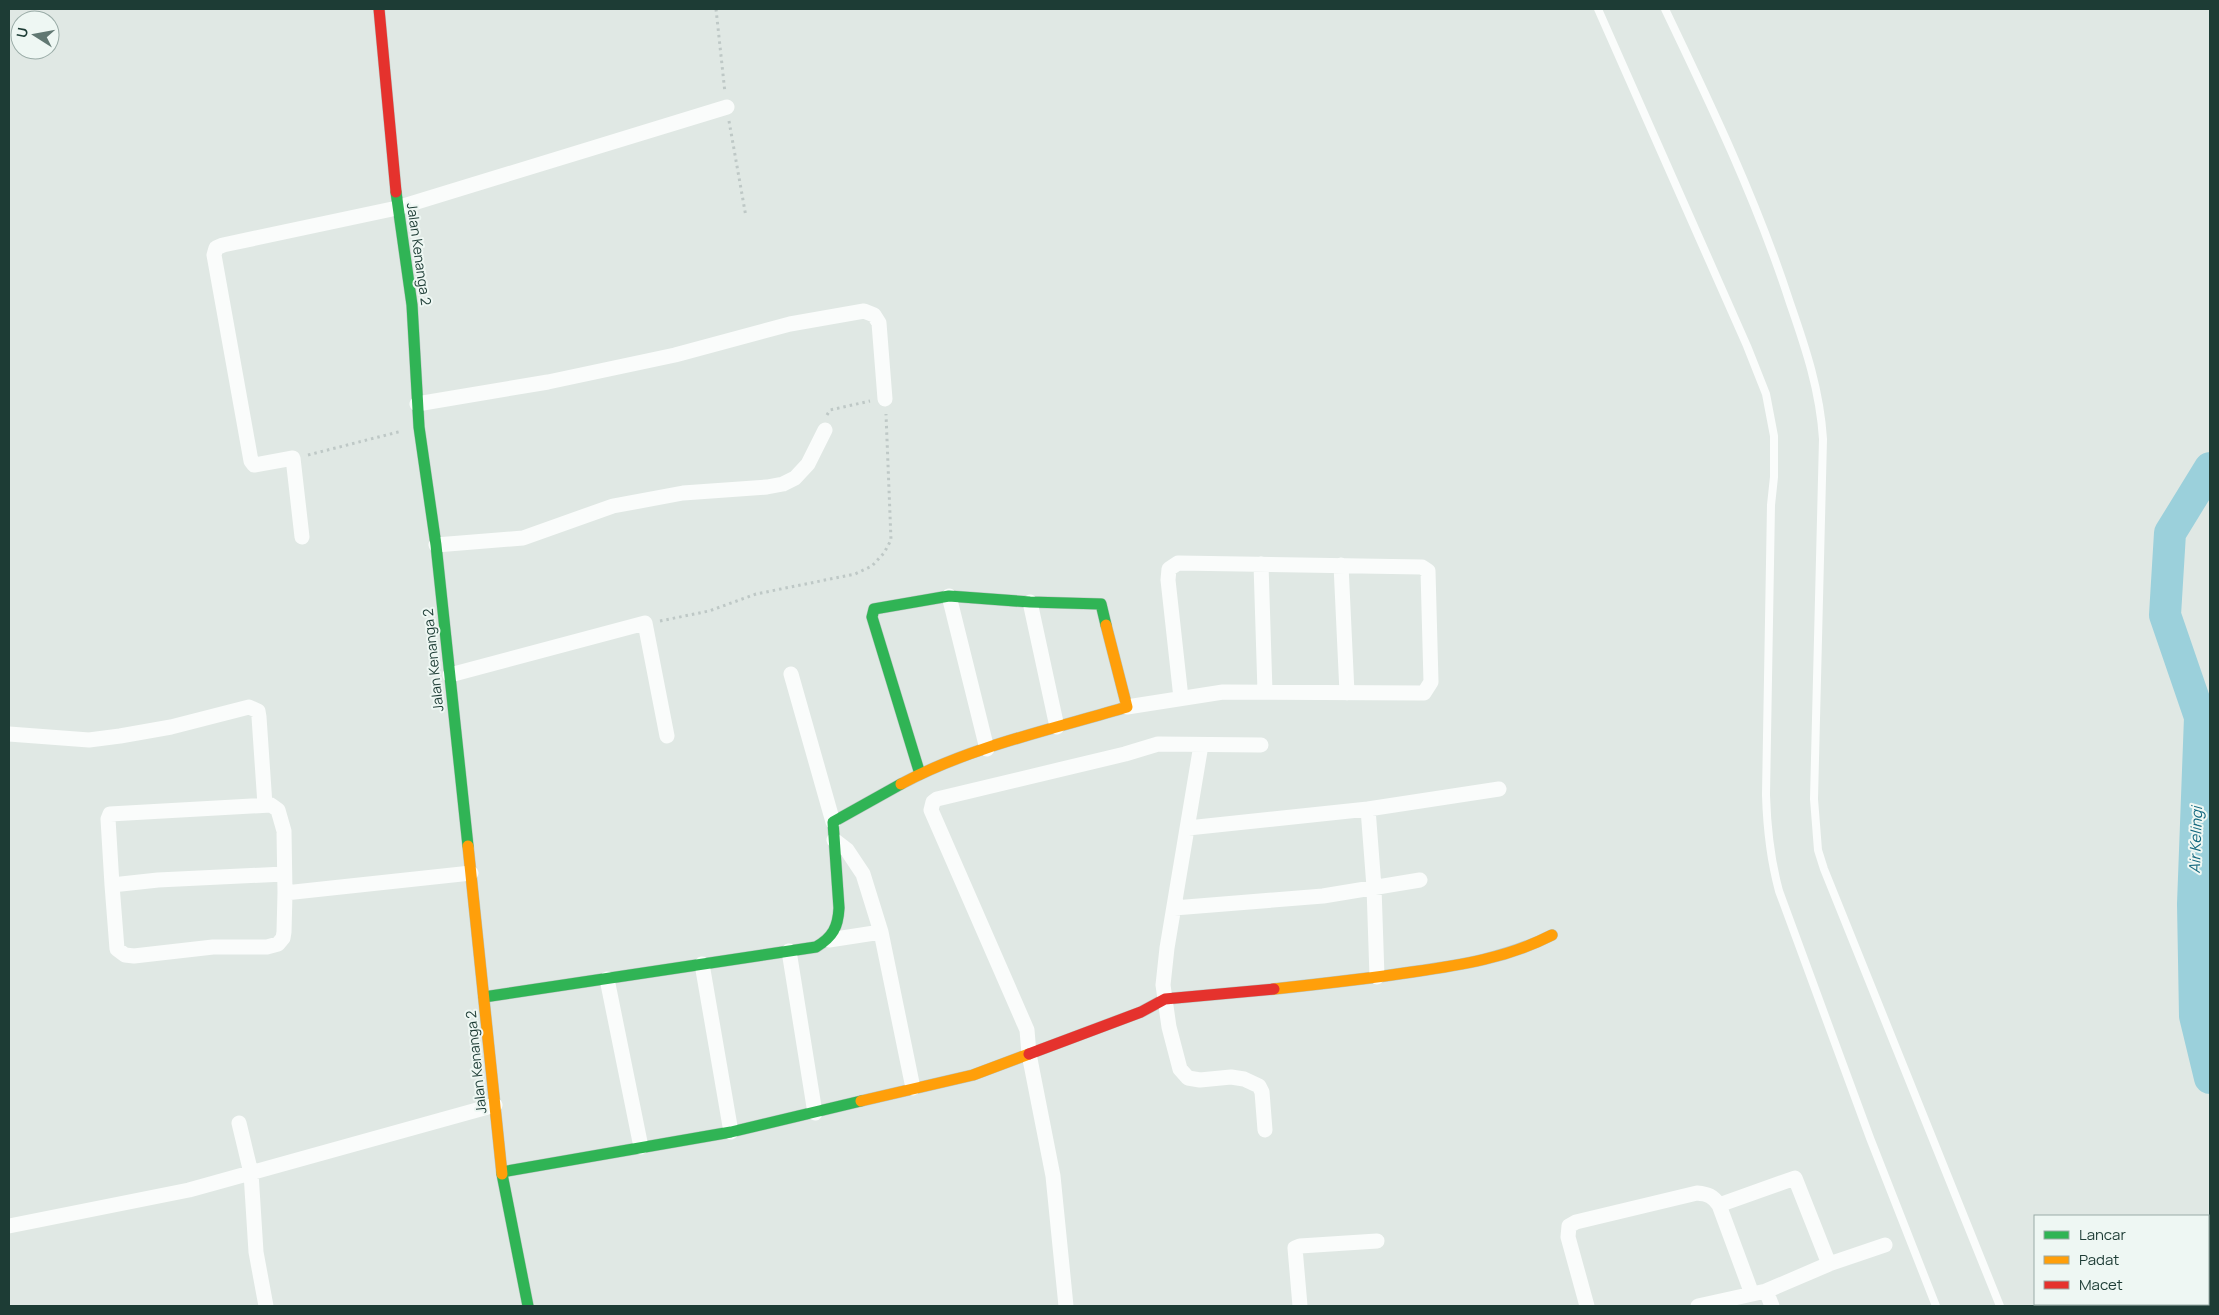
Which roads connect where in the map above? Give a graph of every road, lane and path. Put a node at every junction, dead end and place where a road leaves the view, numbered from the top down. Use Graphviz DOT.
graph roads {
  1 [pos="379,9"];
  2 [pos="716,9"];
  3 [pos="1598,9"];
  4 [pos="1665,9"];
  5 [pos="726,107"];
  6 [pos="397,208"];
  7 [pos="746,217"];
  8 [pos="885,399"];
  9 [pos="417,404"];
  10 [pos="419,427"];
  11 [pos="825,430"];
  12 [pos="293,458"];
  13 [pos="302,537"];
  14 [pos="436,545"];
  15 [pos="1261,564"];
  16 [pos="1341,565"];
  17 [pos="949,596"];
  18 [pos="1030,602"];
  19 [pos="645,623"];
  20 [pos="791,674"];
  21 [pos="450,676"];
  22 [pos="1265,692"];
  23 [pos="1348,693"];
  24 [pos="1181,698"];
  25 [pos="1127,707"];
  26 [pos="1057,727"];
  27 [pos="9,734"];
  28 [pos="667,736"];
  29 [pos="1201,745"];
  30 [pos="1261,745"];
  31 [pos="987,748"];
  32 [pos="920,774"];
  33 [pos="1499,789"];
  34 [pos="265,805"];
  35 [pos="1368,809"];
  36 [pos="833,822"];
  37 [pos="1188,828"];
  38 [pos="834,840"];
  39 [pos="471,873"];
  40 [pos="284,874"];
  41 [pos="1420,880"];
  42 [pos="112,884"];
  43 [pos="1374,887"];
  44 [pos="285,893"];
  45 [pos="1174,908"];
  46 [pos="881,932"];
  47 [pos="1552,935"];
  48 [pos="829,940"];
  49 [pos="789,951"];
  50 [pos="702,964"];
  51 [pos="1377,977"];
  52 [pos="607,978"];
  53 [pos="484,997"];
  54 [pos="1165,1000"];
  55 [pos="1029,1054"];
  56 [pos="913,1088"];
  57 [pos="495,1105"];
  58 [pos="815,1113"];
  59 [pos="238,1123"];
  60 [pos="1265,1130"];
  61 [pos="731,1132"];
  62 [pos="640,1147"];
  63 [pos="502,1172"];
  64 [pos="251,1173"];
  65 [pos="1719,1205"];
  66 [pos="9,1226"];
  67 [pos="1377,1241"];
  68 [pos="1885,1245"];
  69 [pos="1829,1264"];
  70 [pos="1759,1293"];
  71 [pos="266,1306"];
  72 [pos="528,1306"];
  73 [pos="1066,1306"];
  74 [pos="1300,1306"];
  75 [pos="1586,1306"];
  76 [pos="1698,1306"];
  77 [pos="1772,1306"];
  78 [pos="1936,1306"];
  79 [pos="2000,1306"];
  1 -- 6 [label="street, Jalan Kenanga 2"];
  2 -- 5 [label="path"];
  3 -- 78 [label="lane"];
  4 -- 79 [label="lane"];
  5 -- 6 [label="street"];
  5 -- 7 [label="path"];
  6 -- 9 [label="street, Jalan Kenanga 2"];
  6 -- 12 [label="street"];
  8 -- 9 [label="street"];
  8 -- 11 [label="path"];
  8 -- 19 [label="path"];
  9 -- 10 [label="street, Jalan Kenanga 2"];
  10 -- 12 [label="path"];
  10 -- 14 [label="street, Jalan Kenanga 2"];
  11 -- 14 [label="street"];
  12 -- 13 [label="street"];
  14 -- 21 [label="street, Jalan Kenanga 2"];
  15 -- 16 [label="street"];
  15 -- 22 [label="street"];
  15 -- 24 [label="street"];
  16 -- 23 [label="street"];
  16 -- 23 [label="street"];
  17 -- 18 [label="street"];
  17 -- 31 [label="street"];
  17 -- 32 [label="street"];
  18 -- 25 [label="street"];
  18 -- 26 [label="street"];
  19 -- 21 [label="street"];
  19 -- 28 [label="street"];
  20 -- 36 [label="street"];
  21 -- 39 [label="street, Jalan Kenanga 2"];
  22 -- 23 [label="street"];
  22 -- 24 [label="street"];
  24 -- 25 [label="street"];
  25 -- 26 [label="street"];
  26 -- 31 [label="street"];
  27 -- 34 [label="street"];
  29 -- 30 [label="street"];
  29 -- 37 [label="street"];
  29 -- 55 [label="street"];
  31 -- 32 [label="street"];
  32 -- 36 [label="street"];
  33 -- 35 [label="street"];
  34 -- 40 [label="street"];
  34 -- 42 [label="street"];
  35 -- 37 [label="street"];
  35 -- 43 [label="street"];
  36 -- 38 [label="street"];
  37 -- 45 [label="street"];
  38 -- 46 [label="street"];
  38 -- 48 [label="street"];
  39 -- 44 [label="street"];
  39 -- 53 [label="street, Jalan Kenanga 2"];
  40 -- 42 [label="street"];
  40 -- 44 [label="street"];
  41 -- 43 [label="street"];
  42 -- 44 [label="street"];
  43 -- 45 [label="street"];
  43 -- 51 [label="street"];
  45 -- 54 [label="street"];
  46 -- 48 [label="street"];
  46 -- 56 [label="street"];
  47 -- 51 [label="street"];
  48 -- 49 [label="street"];
  49 -- 50 [label="street"];
  49 -- 58 [label="street"];
  50 -- 52 [label="street"];
  50 -- 61 [label="street"];
  51 -- 54 [label="street"];
  52 -- 53 [label="street"];
  52 -- 62 [label="street"];
  53 -- 57 [label="street, Jalan Kenanga 2"];
  54 -- 55 [label="street"];
  54 -- 60 [label="street"];
  55 -- 56 [label="street"];
  55 -- 73 [label="street"];
  56 -- 58 [label="street"];
  57 -- 63 [label="street, Jalan Kenanga 2"];
  57 -- 64 [label="street"];
  58 -- 61 [label="street"];
  59 -- 64 [label="street"];
  61 -- 62 [label="street"];
  62 -- 63 [label="street"];
  63 -- 72 [label="street, Jalan Kenanga 2"];
  64 -- 66 [label="street"];
  64 -- 71 [label="street"];
  65 -- 69 [label="street"];
  65 -- 70 [label="street"];
  65 -- 75 [label="street"];
  67 -- 74 [label="street"];
  68 -- 69 [label="street"];
  69 -- 70 [label="street"];
  70 -- 76 [label="street"];
  70 -- 77 [label="street"];
}
